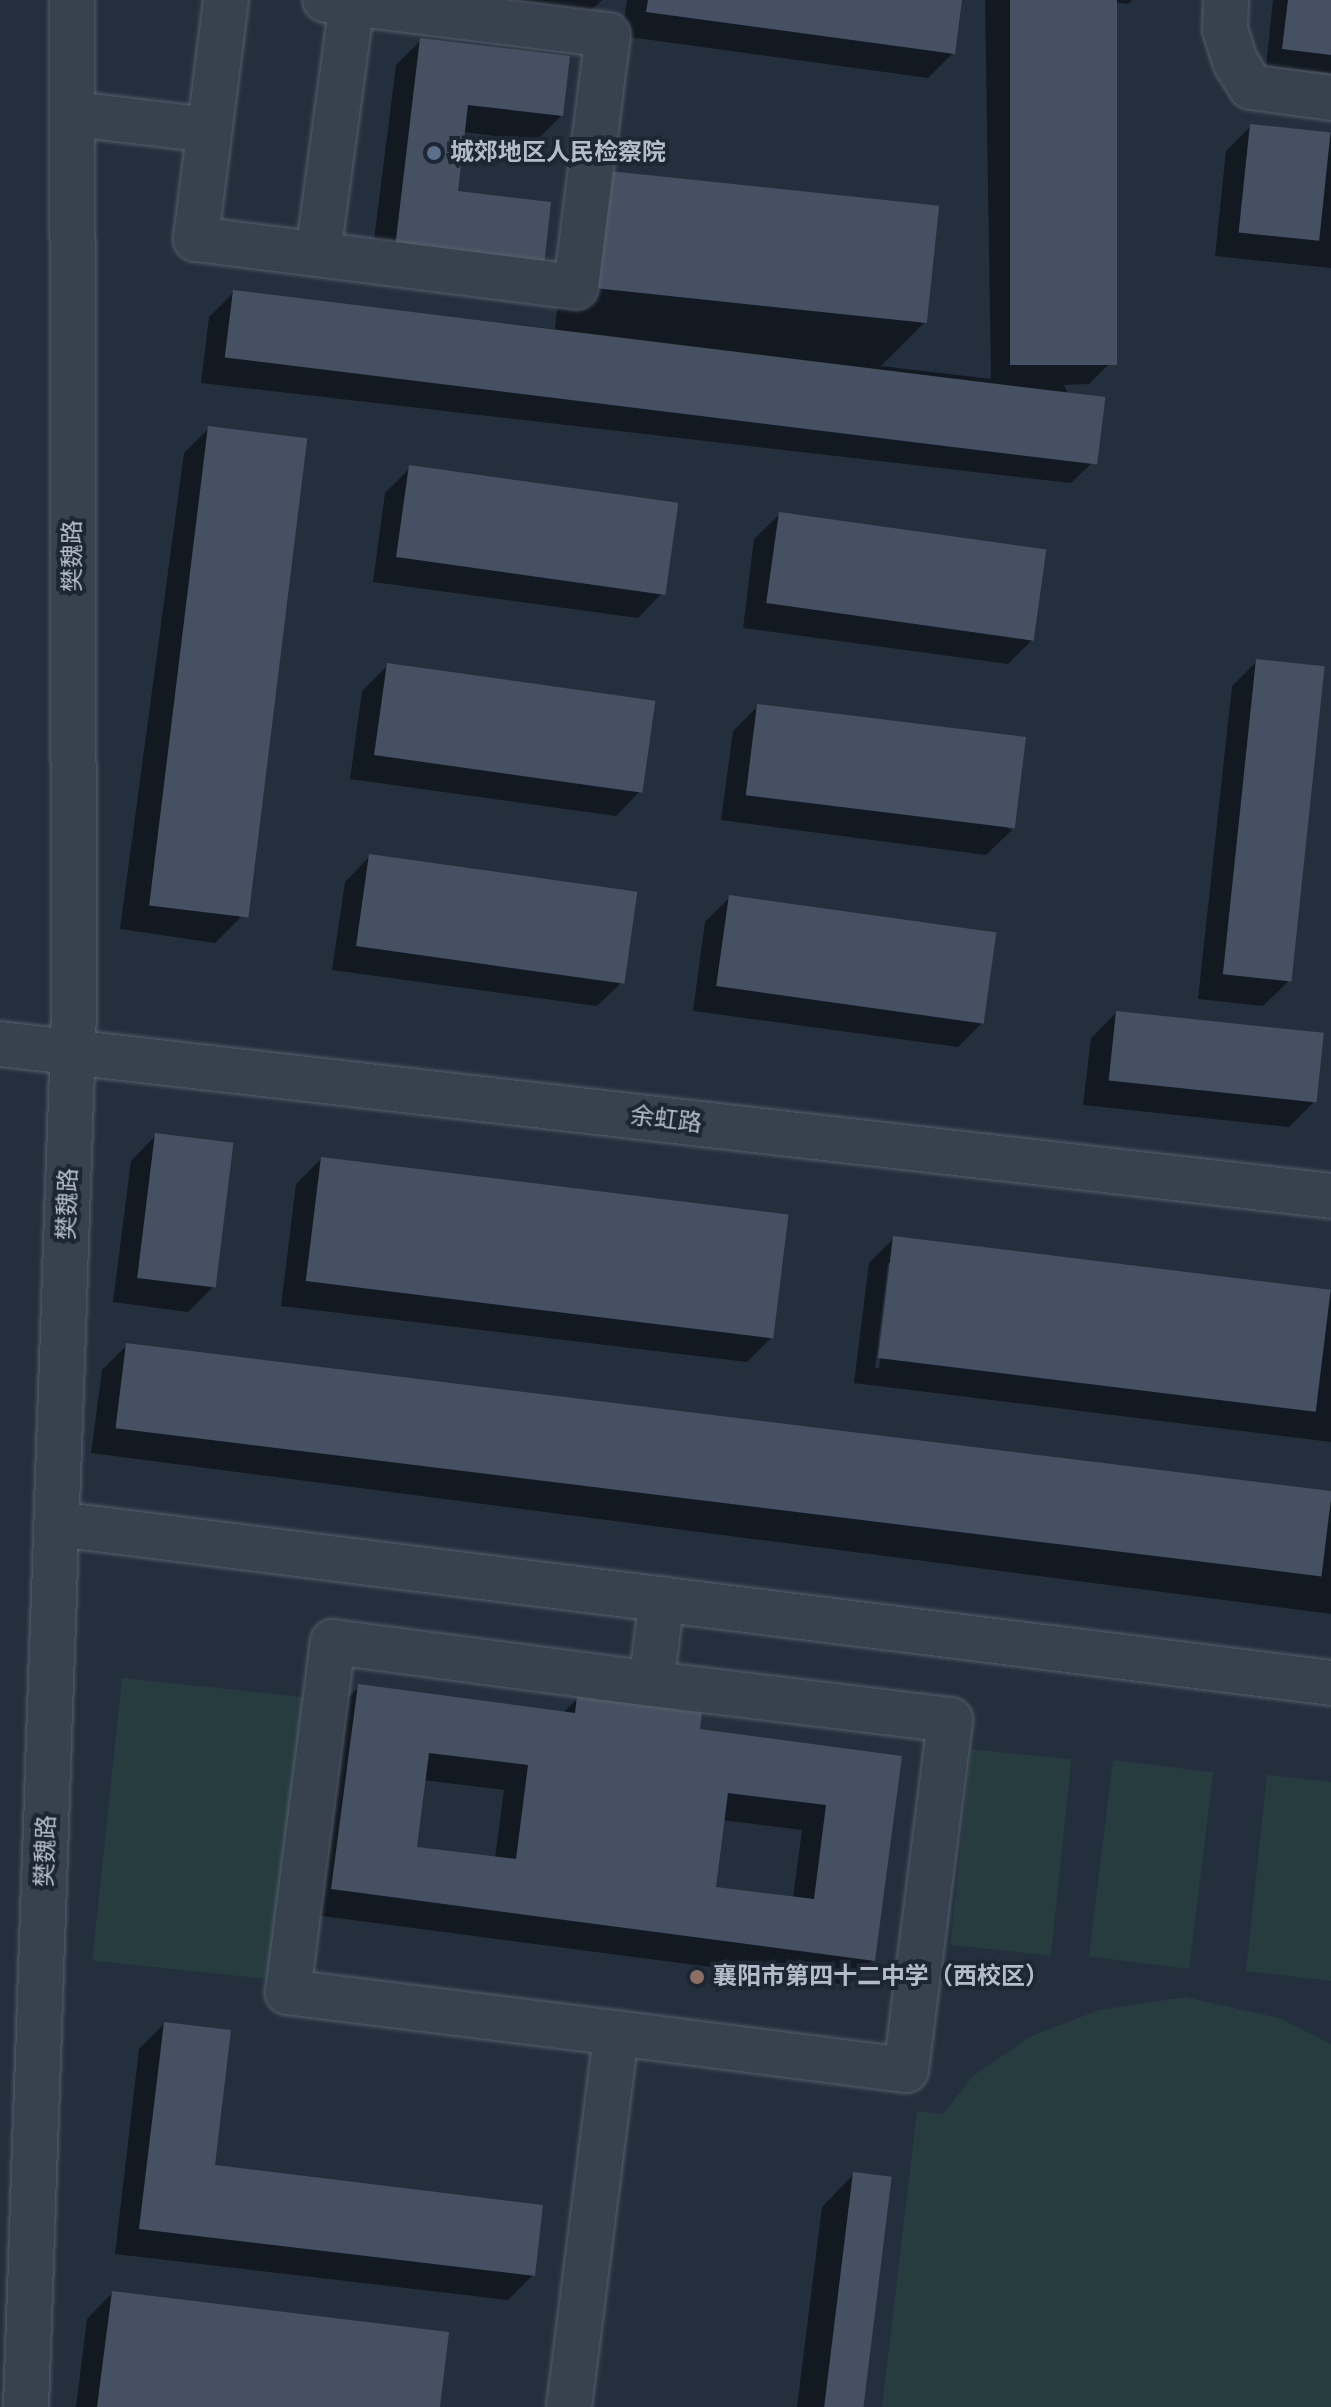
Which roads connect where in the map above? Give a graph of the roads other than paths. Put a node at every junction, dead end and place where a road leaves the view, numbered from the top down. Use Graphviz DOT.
graph roads {
  1 [pos="72,0"];
  2 [pos="226,0"];
  3 [pos="1226,0"];
  4 [pos="339,2"];
  5 [pos="1331,98"];
  6 [pos="73,114"];
  7 [pos="209,130"];
  8 [pos="318,254"];
  9 [pos="0,1044"];
  10 [pos="74,1052"];
  11 [pos="1331,1196"];
  12 [pos="57,1524"];
  13 [pos="662,1599"];
  14 [pos="1331,1683"];
  15 [pos="651,1684"];
  16 [pos="616,2033"];
  17 [pos="26,2407"];
  18 [pos="569,2407"];
  1 -- 6 [label="street, 樊魏路"];
  2 -- 7 [label="street"];
  3 -- 5 [label="street"];
  4 -- 8 [label="street"];
  4 -- 8 [label="street"];
  6 -- 7 [label="street"];
  6 -- 10 [label="street, 樊魏路"];
  7 -- 8 [label="street"];
  9 -- 10 [label="street, 余虹路"];
  10 -- 11 [label="street, 余虹路"];
  10 -- 12 [label="street, 樊魏路"];
  12 -- 13 [label="street"];
  12 -- 17 [label="street, 樊魏路"];
  13 -- 14 [label="street"];
  13 -- 15 [label="street"];
  15 -- 16 [label="street"];
  15 -- 16 [label="street"];
  16 -- 18 [label="street"];
}
